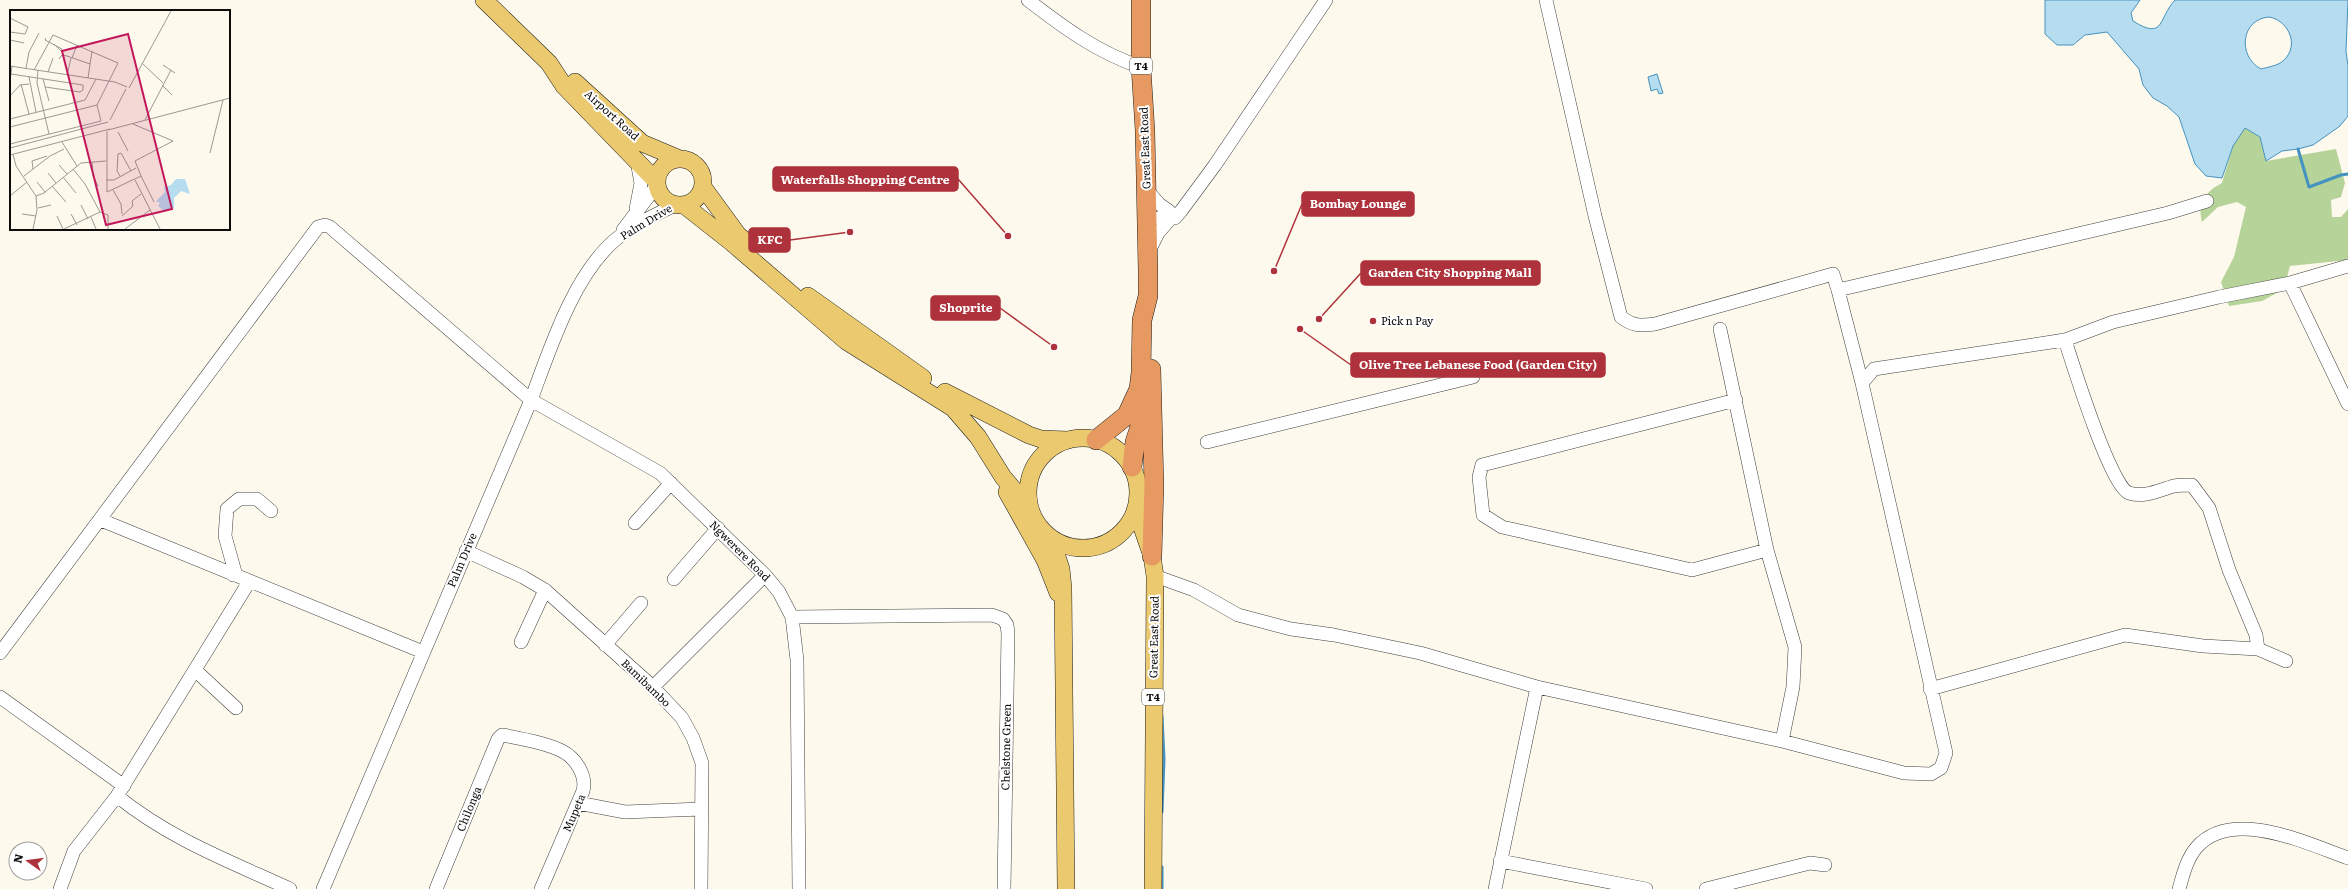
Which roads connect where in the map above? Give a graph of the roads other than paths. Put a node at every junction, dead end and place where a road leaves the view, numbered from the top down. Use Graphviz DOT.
graph roads {
  1 [pos="484,0"];
  2 [pos="1028,0"];
  3 [pos="1142,0"];
  4 [pos="1326,0"];
  5 [pos="1546,0"];
  6 [pos="549,64"];
  7 [pos="1141,67"];
  8 [pos="680,159"];
  9 [pos="637,160"];
  10 [pos="657,183"];
  11 [pos="702,187"];
  12 [pos="1147,190"];
  13 [pos="2206,202"];
  14 [pos="680,205"];
  15 [pos="1174,214"];
  16 [pos="1147,215"];
  17 [pos="627,225"];
  18 [pos="616,240"];
  19 [pos="1148,254"];
  20 [pos="2348,266"];
  21 [pos="2290,283"];
  22 [pos="1838,290"];
  23 [pos="1148,296"];
  24 [pos="1720,329"];
  25 [pos="2065,340"];
  26 [pos="1473,377"];
  27 [pos="1862,383"];
  28 [pos="1151,385"];
  29 [pos="531,400"];
  30 [pos="1736,400"];
  31 [pos="2348,404"];
  32 [pos="1068,440"];
  33 [pos="1096,440"];
  34 [pos="1207,442"];
  35 [pos="1132,467"];
  36 [pos="1004,477"];
  37 [pos="671,483"];
  38 [pos="1030,509"];
  39 [pos="1136,510"];
  40 [pos="271,511"];
  41 [pos="101,520"];
  42 [pos="635,523"];
  43 [pos="718,528"];
  44 [pos="1051,538"];
  45 [pos="1767,550"];
  46 [pos="466,551"];
  47 [pos="1152,556"];
  48 [pos="765,574"];
  49 [pos="234,575"];
  50 [pos="1155,576"];
  51 [pos="674,579"];
  52 [pos="249,582"];
  53 [pos="544,590"];
  54 [pos="641,603"];
  55 [pos="1064,608"];
  56 [pos="792,617"];
  57 [pos="521,642"];
  58 [pos="604,645"];
  59 [pos="2258,649"];
  60 [pos="423,652"];
  61 [pos="0,653"];
  62 [pos="2286,661"];
  63 [pos="195,670"];
  64 [pos="653,686"];
  65 [pos="1537,686"];
  66 [pos="1930,689"];
  67 [pos="0,697"];
  68 [pos="236,708"];
  69 [pos="508,736"];
  70 [pos="1782,741"];
  71 [pos="120,791"];
  72 [pos="578,803"];
  73 [pos="701,809"];
  74 [pos="2348,858"];
  75 [pos="1500,861"];
  76 [pos="1825,865"];
  77 [pos="60,889"];
  78 [pos="290,889"];
  79 [pos="323,889"];
  80 [pos="436,889"];
  81 [pos="541,889"];
  82 [pos="701,889"];
  83 [pos="799,889"];
  84 [pos="1004,889"];
  85 [pos="1066,889"];
  86 [pos="1153,889"];
  87 [pos="1495,889"];
  88 [pos="1646,889"];
  89 [pos="1706,889"];
  90 [pos="2179,889"];
  1 -- 6 [label="main road, Airport Road"];
  2 -- 7 [label="street"];
  3 -- 7 [label="highway, Great East Road / T4"];
  4 -- 15 [label="street"];
  5 -- 22 [label="street"];
  6 -- 8 [label="main road, Airport Road"];
  6 -- 9 [label="main road, Airport Road"];
  7 -- 12 [label="highway, Great East Road / T4"];
  8 -- 10 [label="main road"];
  8 -- 11 [label="main road"];
  9 -- 10 [label="main road, Airport Road"];
  9 -- 17 [label="street, Palm Drive"];
  10 -- 14 [label="main road"];
  10 -- 17 [label="street, Palm Drive"];
  11 -- 14 [label="main road"];
  11 -- 32 [label="main road"];
  12 -- 15 [label="street"];
  12 -- 16 [label="highway, Great East Road / T4"];
  13 -- 22 [label="street"];
  14 -- 18 [label="street, Palm Drive"];
  14 -- 36 [label="main road"];
  15 -- 16 [label="street"];
  15 -- 19 [label="street"];
  16 -- 19 [label="highway, Great East Road / T4"];
  17 -- 18 [label="street, Palm Drive"];
  18 -- 29 [label="street, Palm Drive"];
  19 -- 23 [label="highway, Great East Road / T4"];
  20 -- 21 [label="street"];
  21 -- 25 [label="street"];
  21 -- 31 [label="street"];
  22 -- 27 [label="street"];
  23 -- 28 [label="highway, Great East Road / T4"];
  23 -- 33 [label="highway, Great East Road / T4"];
  24 -- 30 [label="street"];
  25 -- 27 [label="street"];
  25 -- 59 [label="street"];
  26 -- 34 [label="street"];
  27 -- 66 [label="street"];
  28 -- 35 [label="highway, Great East Road / T4"];
  28 -- 47 [label="highway, Great East Road"];
  29 -- 37 [label="street, Ngwerere Road"];
  29 -- 41 [label="street, Ngwerere Road"];
  29 -- 46 [label="street, Palm Drive"];
  30 -- 45 [label="street"];
  30 -- 45 [label="street"];
  32 -- 33 [label="main road"];
  32 -- 38 [label="main road"];
  33 -- 35 [label="main road"];
  35 -- 39 [label="main road"];
  36 -- 38 [label="main road"];
  36 -- 55 [label="main road"];
  37 -- 42 [label="street"];
  37 -- 43 [label="street, Ngwerere Road"];
  38 -- 44 [label="main road"];
  39 -- 44 [label="main road"];
  39 -- 47 [label="main road, T4"];
  40 -- 49 [label="street"];
  41 -- 49 [label="street"];
  41 -- 61 [label="street"];
  43 -- 48 [label="street, Ngwerere Road"];
  43 -- 51 [label="street"];
  44 -- 55 [label="main road"];
  45 -- 70 [label="street"];
  46 -- 53 [label="street, Bamibambo"];
  46 -- 60 [label="street, Palm Drive"];
  47 -- 50 [label="main road, Great East Road / T4"];
  48 -- 56 [label="street, Ngwerere Road"];
  48 -- 64 [label="street"];
  49 -- 52 [label="street"];
  50 -- 65 [label="street"];
  50 -- 86 [label="main road, Great East Road / T4"];
  52 -- 60 [label="street"];
  52 -- 63 [label="street"];
  53 -- 57 [label="street"];
  53 -- 58 [label="street, Bamibambo"];
  54 -- 58 [label="street"];
  55 -- 85 [label="main road"];
  56 -- 83 [label="street, Ngwerere Road"];
  56 -- 84 [label="street, Chelstone Green"];
  58 -- 64 [label="street, Bamibambo"];
  59 -- 62 [label="street"];
  59 -- 66 [label="street"];
  60 -- 79 [label="street, Palm Drive"];
  63 -- 68 [label="street"];
  63 -- 71 [label="street"];
  64 -- 73 [label="street, Bamibambo"];
  65 -- 70 [label="street"];
  65 -- 75 [label="street"];
  66 -- 70 [label="street"];
  67 -- 71 [label="street"];
  69 -- 72 [label="street, Mupeta"];
  69 -- 80 [label="street, Chilonga"];
  71 -- 77 [label="street"];
  71 -- 78 [label="street"];
  72 -- 73 [label="street"];
  72 -- 81 [label="street, Mupeta"];
  73 -- 82 [label="street, Bamibambo"];
  74 -- 90 [label="street"];
  75 -- 87 [label="street"];
  75 -- 88 [label="street"];
  76 -- 89 [label="street"];
}
